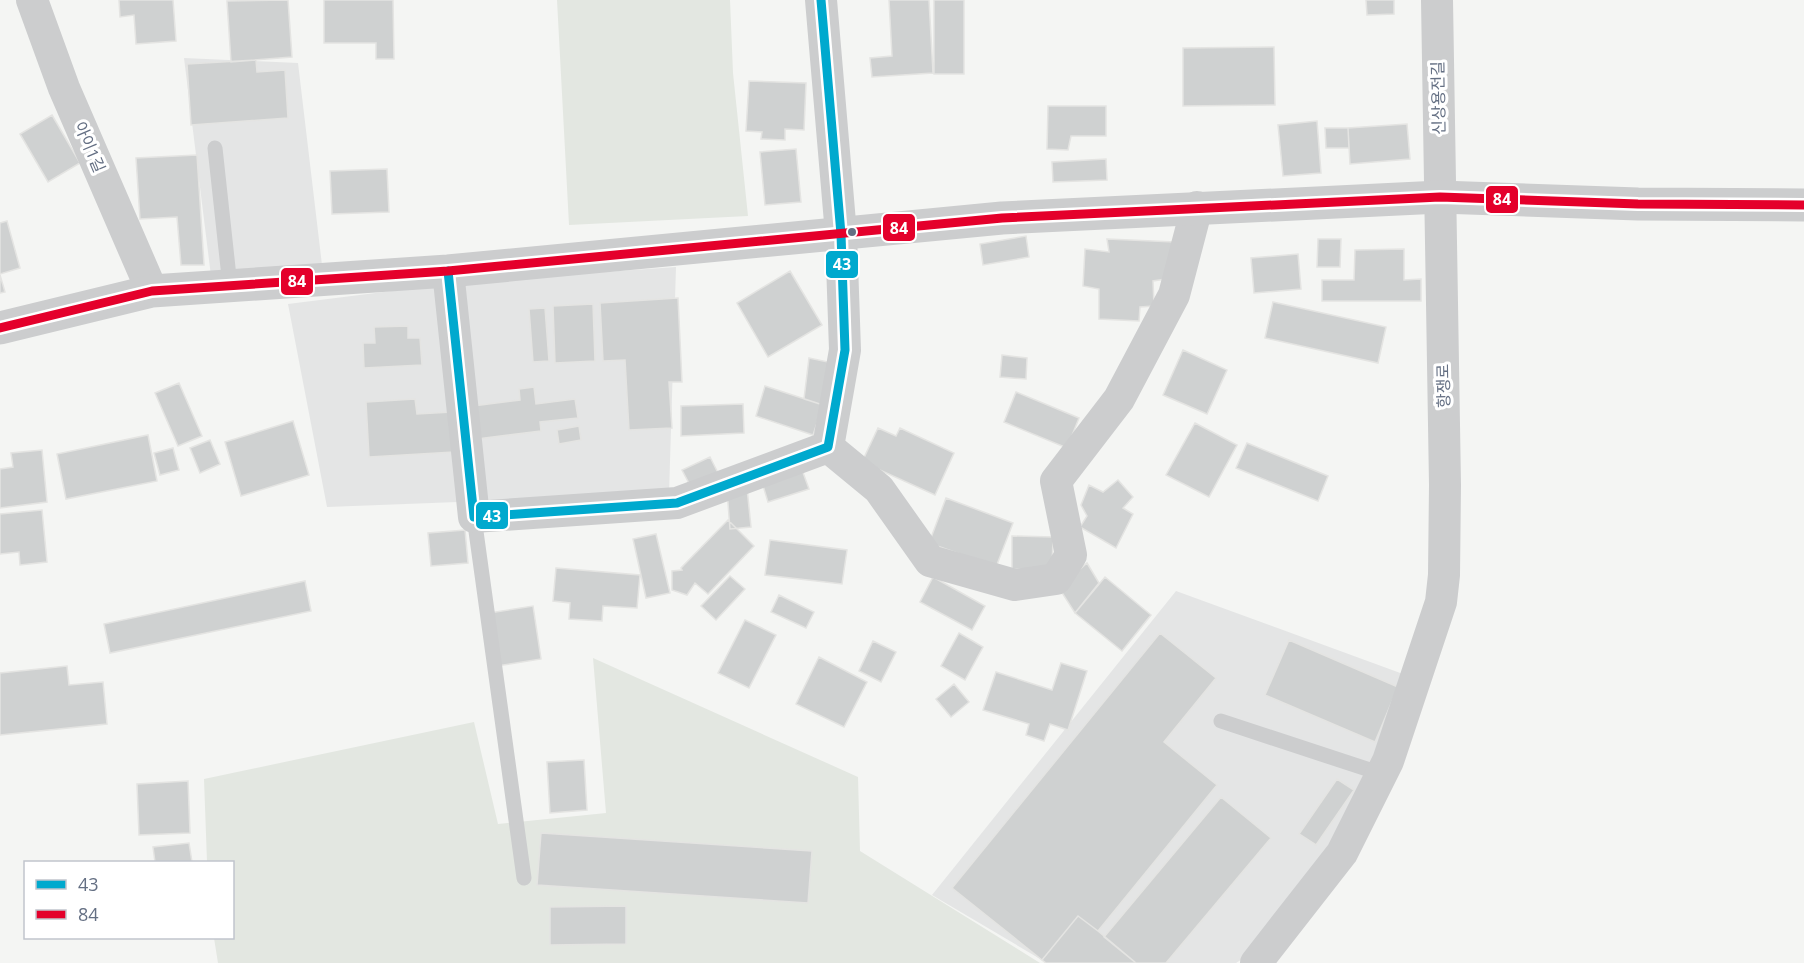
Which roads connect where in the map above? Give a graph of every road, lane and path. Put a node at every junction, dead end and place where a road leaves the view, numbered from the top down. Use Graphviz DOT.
graph roads {
  1 [pos="32,0"];
  2 [pos="821,0"];
  3 [pos="1437,0"];
  4 [pos="215,148"];
  5 [pos="1440,197"];
  6 [pos="1804,205"];
  7 [pos="1197,207"];
  8 [pos="841,234"];
  9 [pos="448,271"];
  10 [pos="230,286"];
  11 [pos="152,291"];
  12 [pos="0,328"];
  13 [pos="828,447"];
  14 [pos="474,517"];
  15 [pos="1221,721"];
  16 [pos="1382,774"];
  17 [pos="524,878"];
  18 [pos="1256,963"];
  1 -- 11 [label="street, 아이1길"];
  2 -- 8 [label="street"];
  3 -- 5 [label="street, 신상용전길"];
  4 -- 10 [label="lane"];
  5 -- 6 [label="street"];
  5 -- 7 [label="street"];
  5 -- 16 [label="street, 항쟁로"];
  7 -- 8 [label="street"];
  7 -- 13 [label="street"];
  8 -- 9 [label="street"];
  8 -- 13 [label="street"];
  9 -- 10 [label="street"];
  9 -- 14 [label="street"];
  10 -- 11 [label="street"];
  11 -- 12 [label="street"];
  13 -- 14 [label="street"];
  14 -- 17 [label="lane"];
  15 -- 16 [label="lane"];
  16 -- 18 [label="street, 항쟁로"];
}
